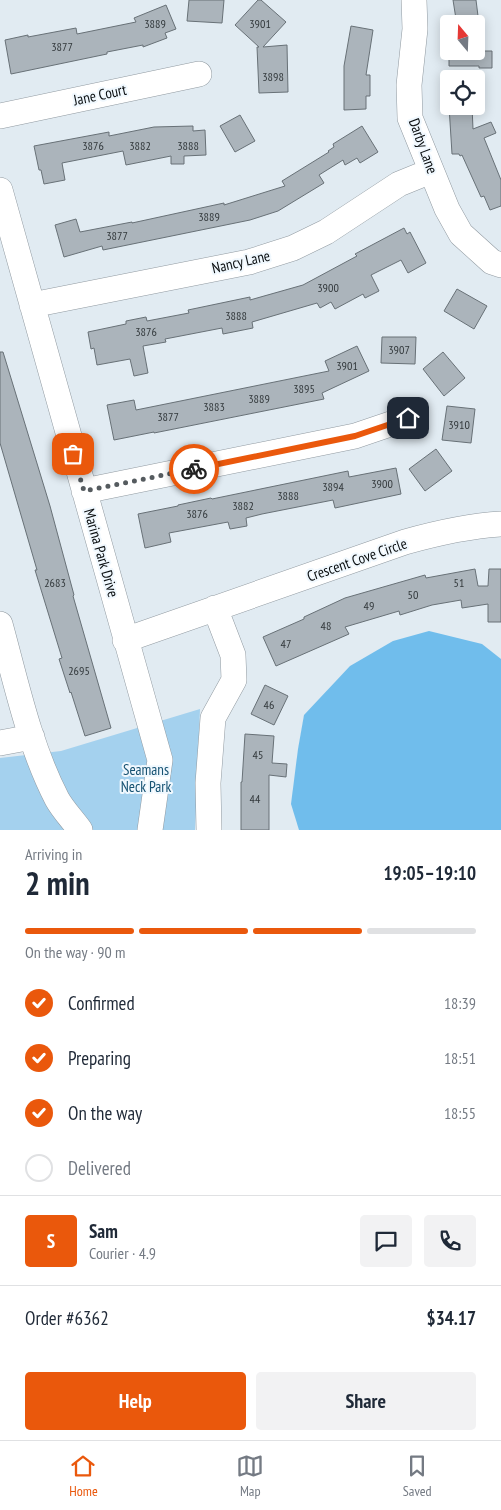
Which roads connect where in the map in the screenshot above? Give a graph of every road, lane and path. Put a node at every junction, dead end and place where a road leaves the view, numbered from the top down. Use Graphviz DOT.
graph roads {
  1 [pos="414,0"];
  2 [pos="199,74"];
  3 [pos="0,116"];
  4 [pos="432,172"];
  5 [pos="0,190"];
  6 [pos="501,265"];
  7 [pos="32,305"];
  8 [pos="408,418"];
  9 [pos="84,491"];
  10 [pos="501,524"];
  11 [pos="216,608"];
  12 [pos="0,624"];
  13 [pos="125,640"];
  14 [pos="32,737"];
  15 [pos="0,742"];
  16 [pos="80,830"];
  17 [pos="150,830"];
  18 [pos="209,830"];
  1 -- 4 [label="street, Darby Lane"];
  2 -- 3 [label="street, Jane Court"];
  4 -- 6 [label="street, Darby Lane"];
  4 -- 7 [label="street, Nancy Lane"];
  5 -- 7 [label="street, Marina Park Drive"];
  7 -- 9 [label="street, Marina Park Drive"];
  8 -- 9 [label="street"];
  9 -- 13 [label="street, Marina Park Drive"];
  10 -- 11 [label="street, Crescent Cove Circle"];
  11 -- 13 [label="street, Crescent Cove Circle"];
  11 -- 18 [label="street"];
  12 -- 14 [label="street"];
  13 -- 17 [label="street, Marina Park Drive"];
  14 -- 15 [label="street"];
  14 -- 16 [label="street"];
}
